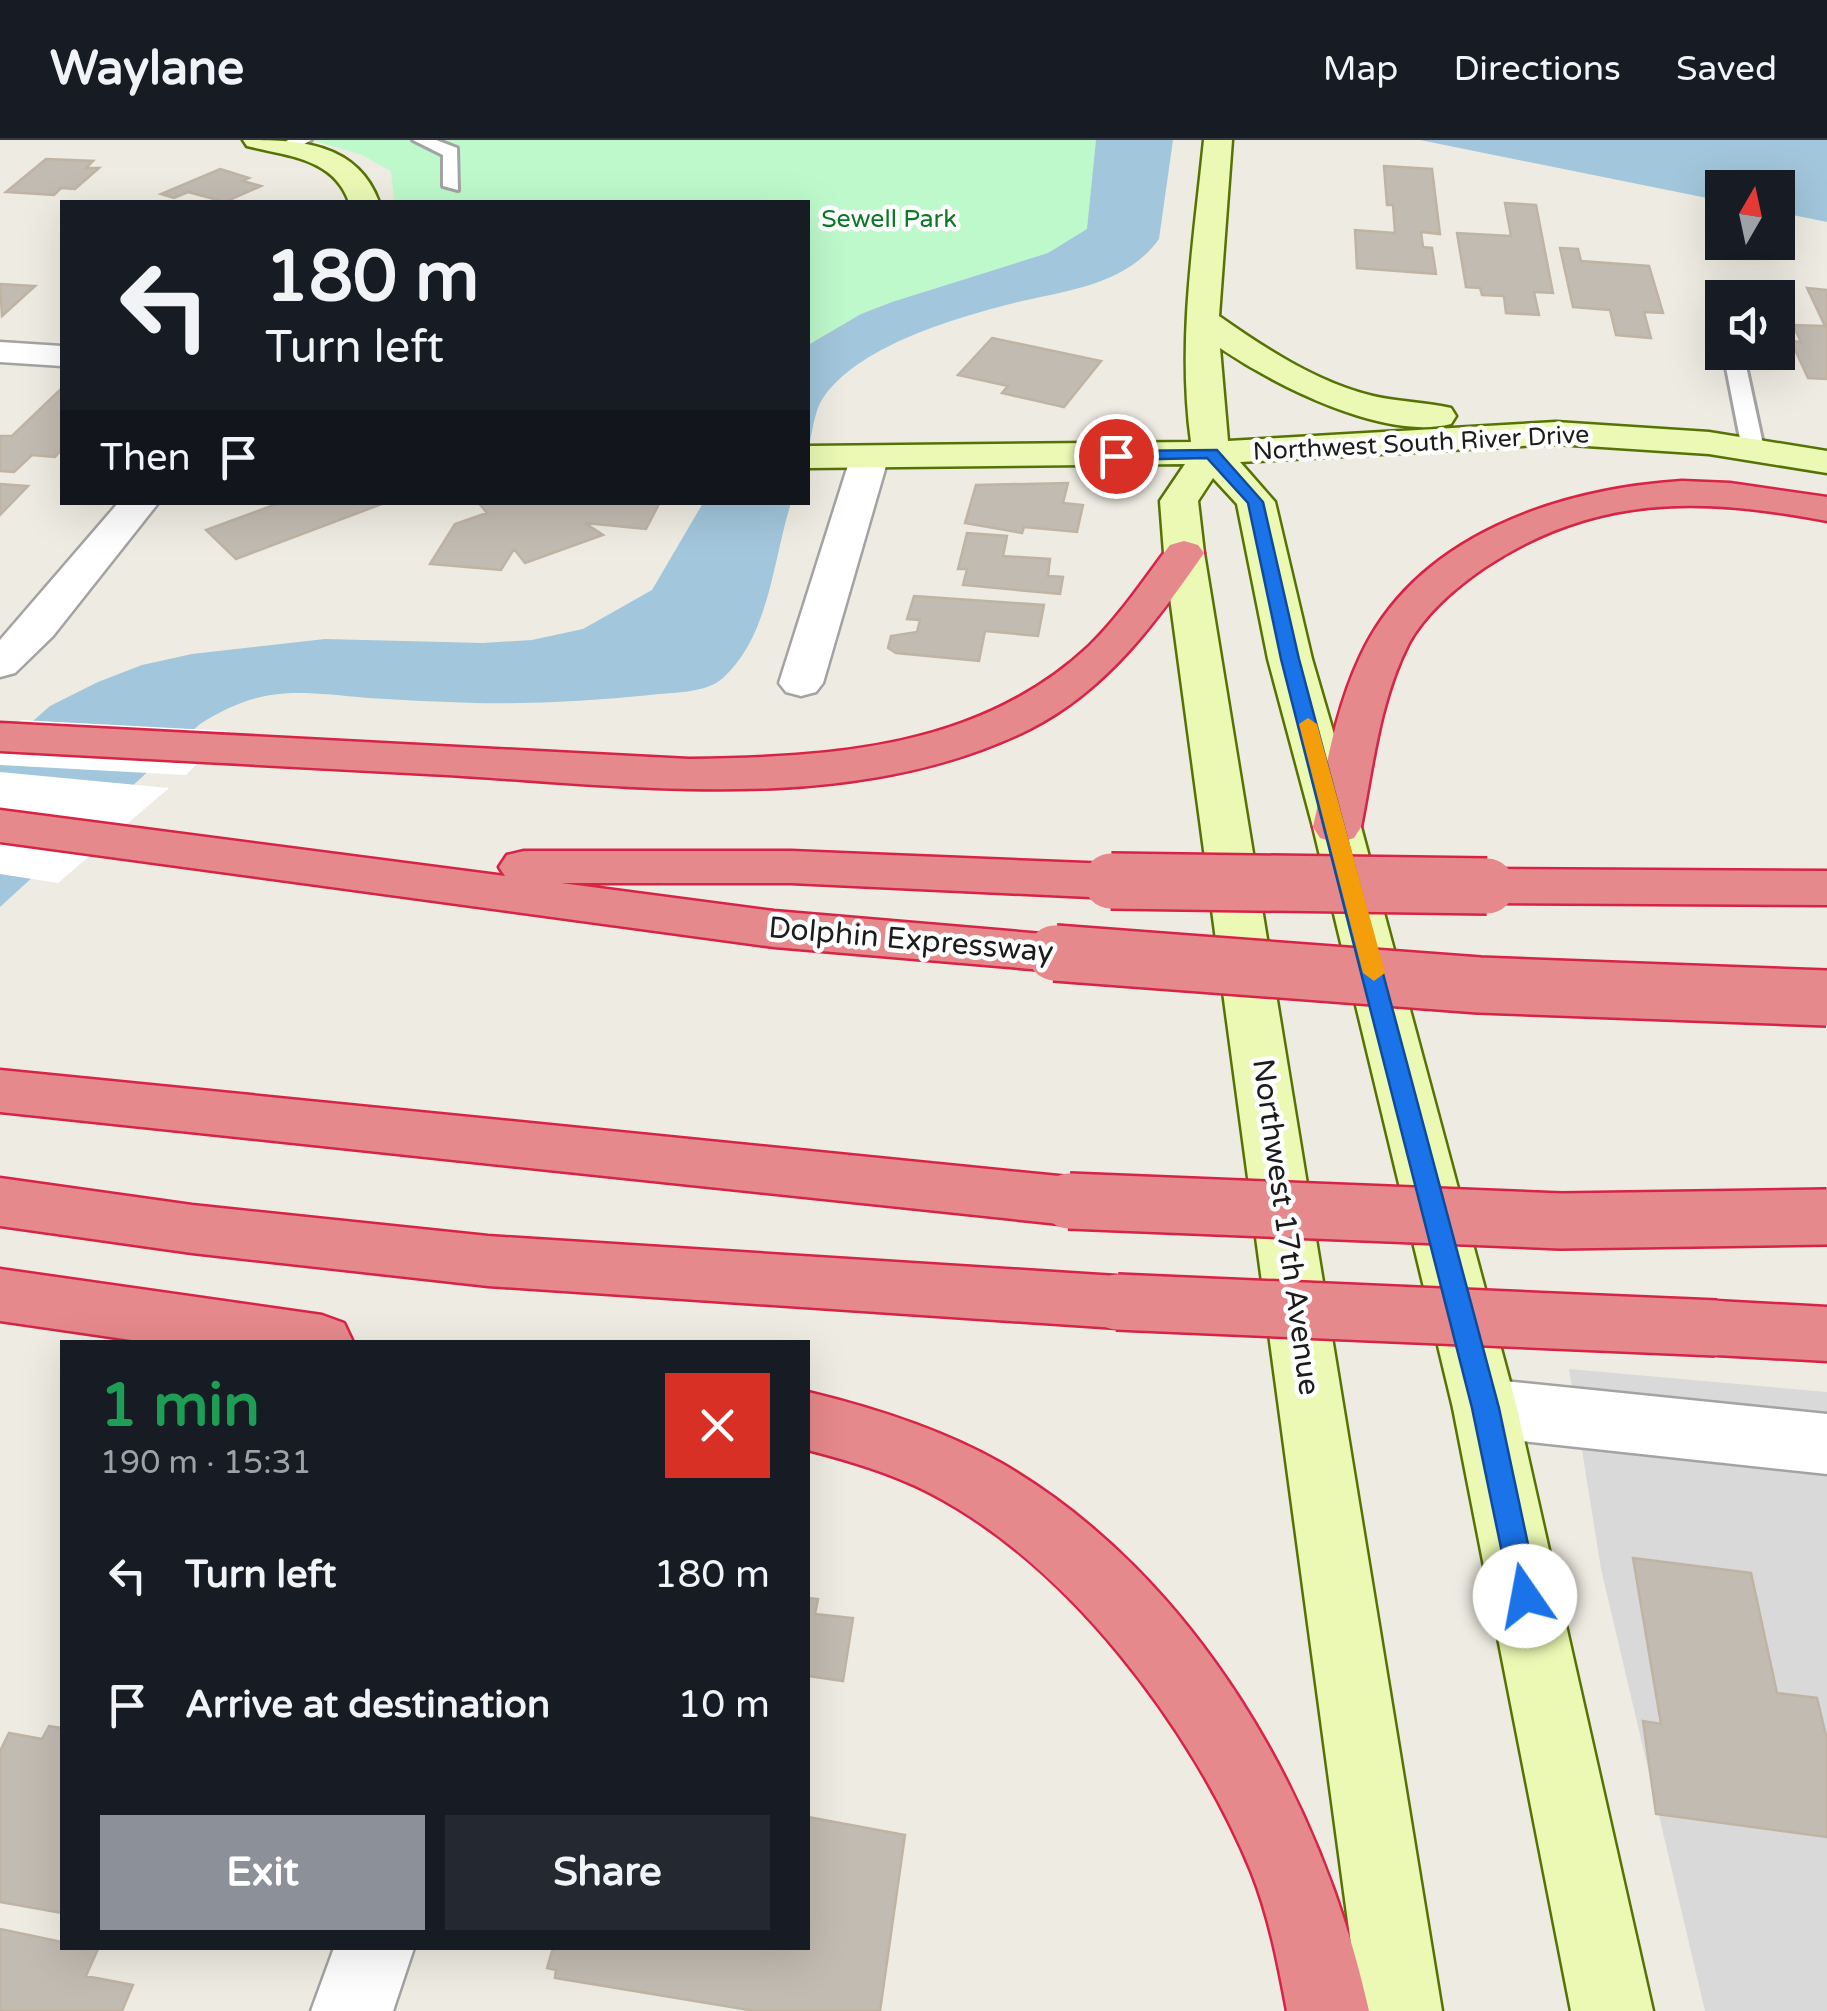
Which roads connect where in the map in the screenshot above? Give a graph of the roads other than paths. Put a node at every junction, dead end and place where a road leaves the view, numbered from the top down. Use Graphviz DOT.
graph roads {
  1 [pos="257,140"];
  2 [pos="421,140"];
  3 [pos="1218,140"];
  4 [pos="296,143"];
  5 [pos="452,186"];
  6 [pos="363,200"];
  7 [pos="1202,320"];
  8 [pos="0,352"];
  9 [pos="60,356"];
  10 [pos="1737,370"];
  11 [pos="1519,433"];
  12 [pos="1753,449"];
  13 [pos="1212,453"];
  14 [pos="810,457"];
  15 [pos="869,459"];
  16 [pos="1827,462"];
  17 [pos="140,505"];
  18 [pos="1827,509"];
  19 [pos="1184,553"];
  20 [pos="0,664"];
  21 [pos="801,683"];
  22 [pos="0,737"];
  23 [pos="0,826"];
  24 [pos="1337,827"];
  25 [pos="304,866"];
  26 [pos="1827,888"];
  27 [pos="1827,998"];
  28 [pos="0,1091"];
  29 [pos="0,1202"];
  30 [pos="1827,1218"];
  31 [pos="0,1295"];
  32 [pos="1827,1334"];
  33 [pos="308,1340"];
  34 [pos="1485,1408"];
  35 [pos="810,1422"];
  36 [pos="1827,1444"];
  37 [pos="373,1950"];
  38 [pos="352,2011"];
  39 [pos="1328,2011"];
  40 [pos="1401,2011"];
  41 [pos="1612,2011"];
  1 -- 4 [label="main road"];
  2 -- 5 [label="lane"];
  3 -- 7 [label="main road"];
  4 -- 6 [label="main road"];
  7 -- 11 [label="main road"];
  7 -- 13 [label="main road"];
  8 -- 9 [label="street"];
  10 -- 12 [label="lane"];
  11 -- 12 [label="main road, Northwest South River Drive"];
  11 -- 13 [label="main road, Northwest South River Drive"];
  12 -- 16 [label="main road, Northwest South River Drive"];
  13 -- 15 [label="main road, Northwest South River Drive"];
  13 -- 19 [label="main road, Northwest 17th Avenue"];
  13 -- 24 [label="main road"];
  14 -- 15 [label="main road, Northwest South River Drive"];
  15 -- 21 [label="street"];
  17 -- 20 [label="street"];
  18 -- 24 [label="highway"];
  19 -- 22 [label="highway"];
  19 -- 40 [label="main road, Northwest 17th Avenue"];
  23 -- 25 [label="highway, Dolphin Expressway"];
  24 -- 34 [label="main road"];
  25 -- 26 [label="highway, bridge"];
  25 -- 27 [label="highway, Dolphin Expressway, bridge"];
  28 -- 30 [label="highway, bridge"];
  29 -- 32 [label="highway, bridge"];
  31 -- 33 [label="highway"];
  34 -- 36 [label="street"];
  34 -- 41 [label="main road"];
  35 -- 39 [label="highway"];
  37 -- 38 [label="street"];
}
